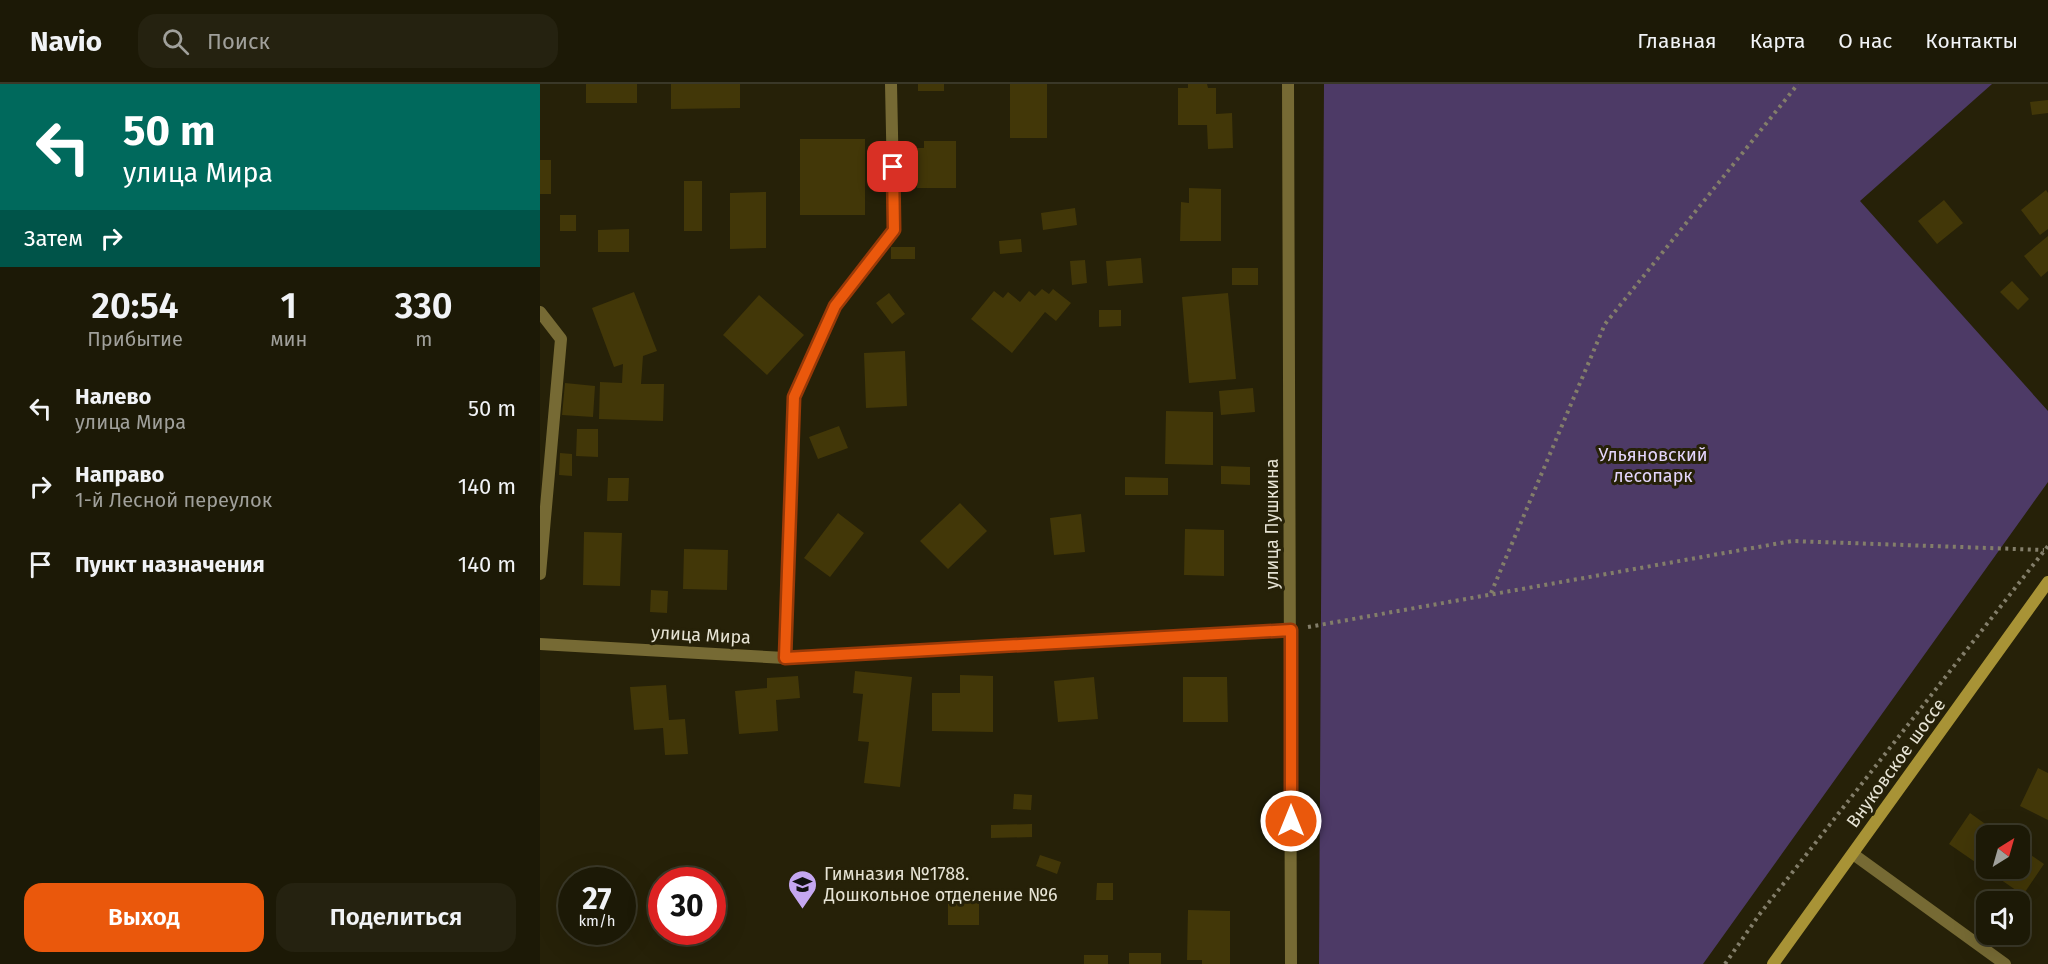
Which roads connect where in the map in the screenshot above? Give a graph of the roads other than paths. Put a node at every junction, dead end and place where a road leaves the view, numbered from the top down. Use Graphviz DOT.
graph roads {
  1 [pos="891,84"];
  2 [pos="1288,84"];
  3 [pos="540,312"];
  4 [pos="540,574"];
  5 [pos="2048,582"];
  6 [pos="1291,630"];
  7 [pos="540,644"];
  8 [pos="785,658"];
  9 [pos="1853,854"];
  10 [pos="1291,964"];
  11 [pos="1773,964"];
  12 [pos="2005,964"];
  1 -- 8 [label="street"];
  2 -- 6 [label="street, улица Пушкина"];
  3 -- 4 [label="street"];
  5 -- 9 [label="main road, Внуковское шоссе"];
  6 -- 8 [label="street, улица Мира"];
  6 -- 10 [label="street, улица Пушкина"];
  7 -- 8 [label="street, улица Мира"];
  9 -- 11 [label="main road, Внуковское шоссе"];
  9 -- 12 [label="street"];
}
